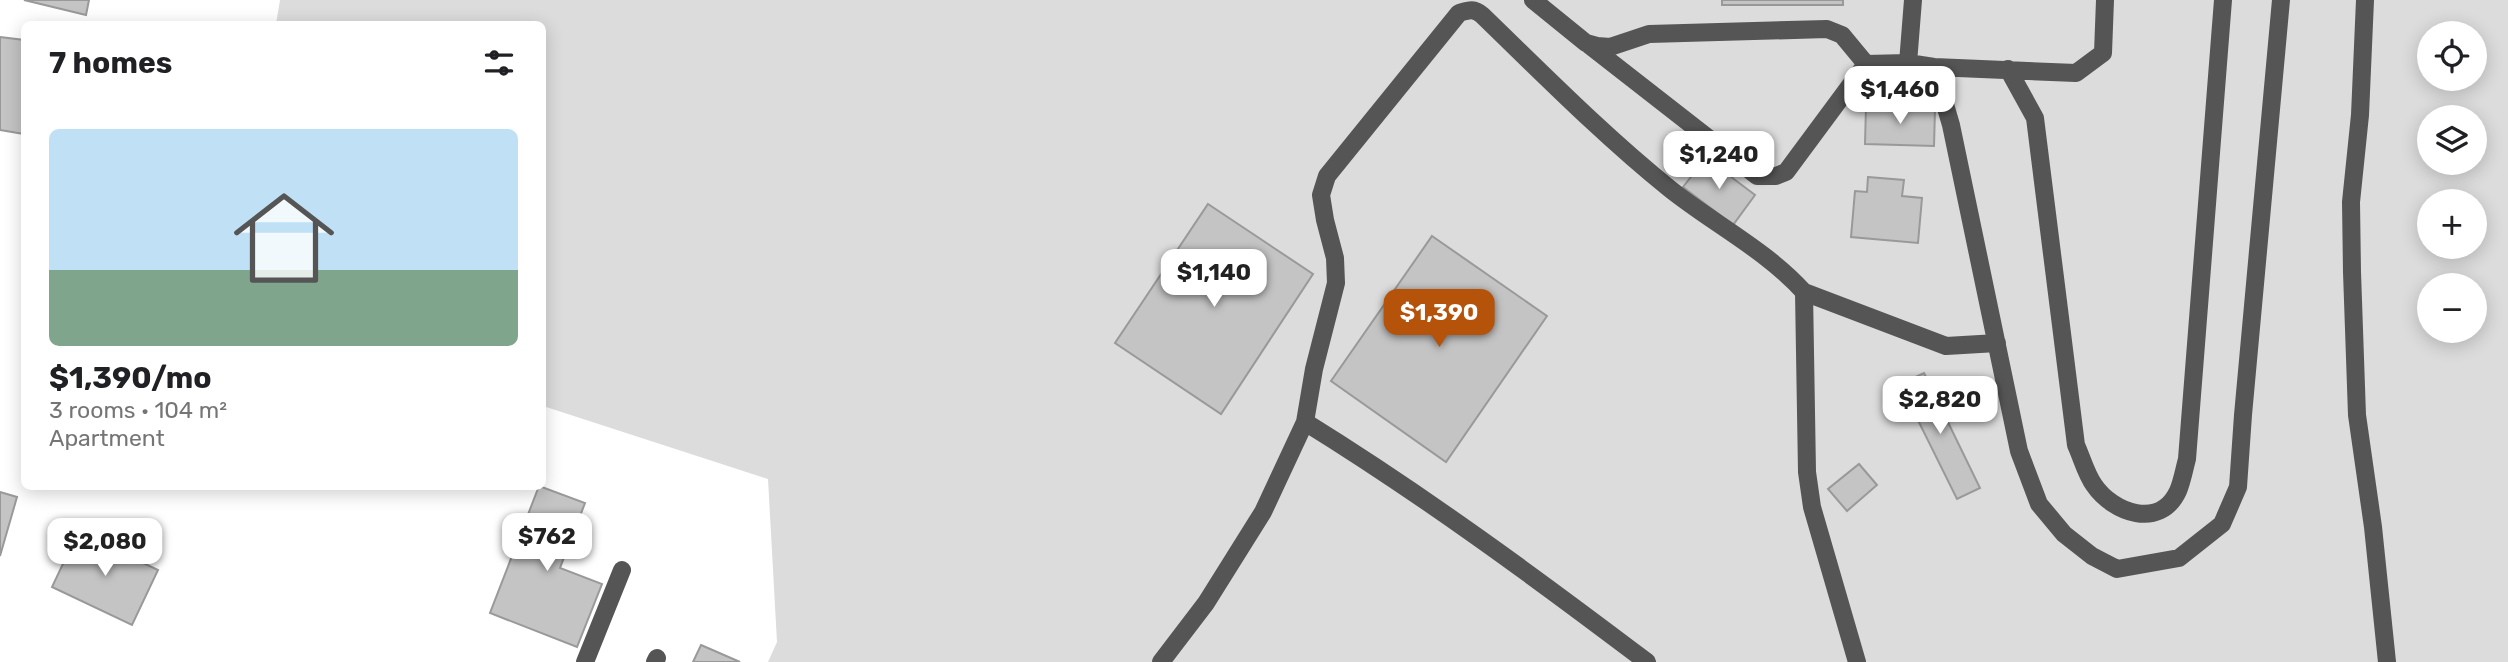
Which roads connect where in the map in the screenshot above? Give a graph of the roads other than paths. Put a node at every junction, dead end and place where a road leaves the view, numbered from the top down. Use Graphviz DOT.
graph roads {
  1 [pos="1532,0"];
  2 [pos="1913,0"];
  3 [pos="2105,0"];
  4 [pos="2223,0"];
  5 [pos="2281,0"];
  6 [pos="2365,0"];
  7 [pos="1463,6"];
  8 [pos="1586,43"];
  9 [pos="1908,63"];
  10 [pos="1866,64"];
  11 [pos="1934,67"];
  12 [pos="2008,69"];
  13 [pos="1804,292"];
  14 [pos="1997,343"];
  15 [pos="1305,422"];
  16 [pos="622,570"];
  17 [pos="585,662"];
  18 [pos="1161,662"];
  19 [pos="1647,662"];
  20 [pos="1857,662"];
  21 [pos="2388,662"];
  1 -- 8 [label="lane"];
  2 -- 9 [label="lane"];
  3 -- 12 [label="lane"];
  4 -- 12 [label="lane"];
  5 -- 14 [label="lane"];
  6 -- 21 [label="lane"];
  7 -- 13 [label="lane"];
  7 -- 15 [label="lane"];
  8 -- 10 [label="lane"];
  8 -- 10 [label="lane"];
  9 -- 10 [label="lane"];
  9 -- 11 [label="lane"];
  11 -- 12 [label="lane"];
  11 -- 14 [label="lane"];
  13 -- 14 [label="lane"];
  13 -- 20 [label="lane"];
  15 -- 18 [label="lane"];
  15 -- 19 [label="lane"];
  16 -- 17 [label="lane"];
}
